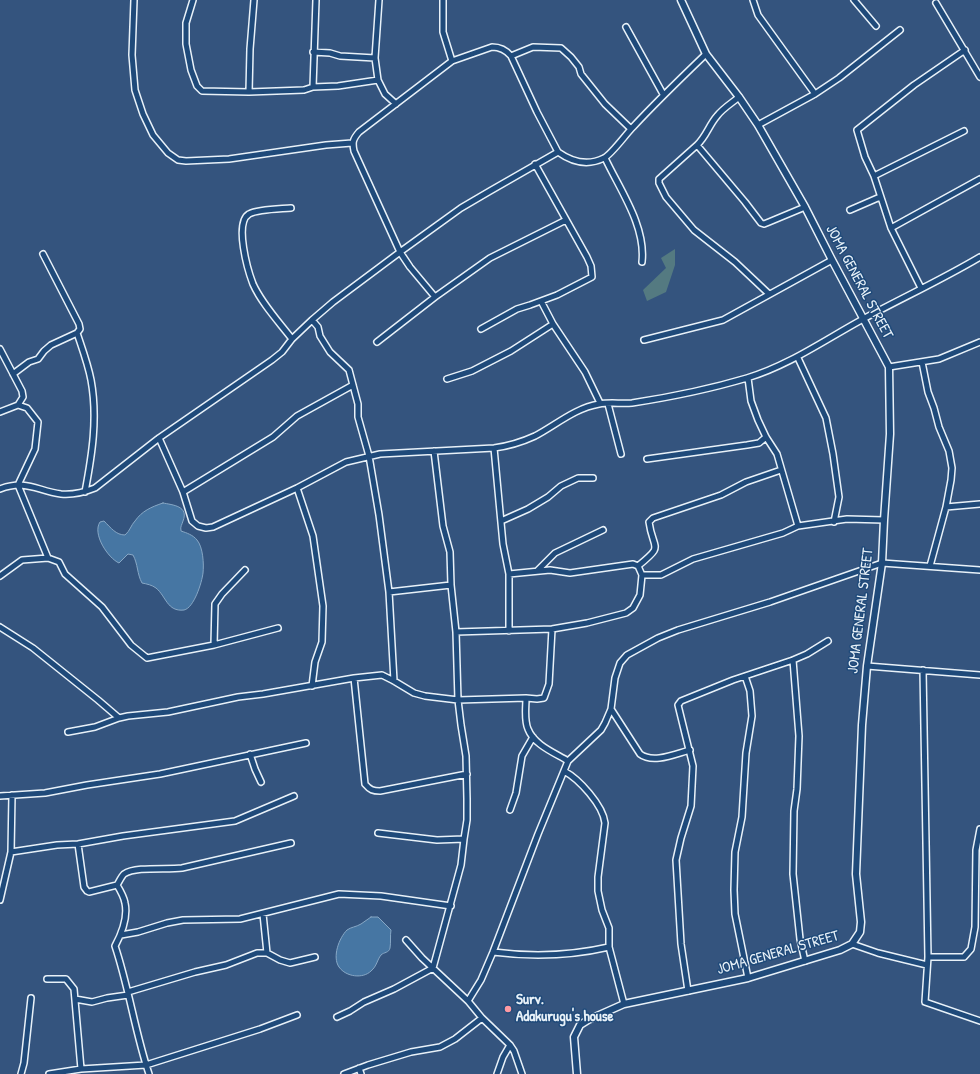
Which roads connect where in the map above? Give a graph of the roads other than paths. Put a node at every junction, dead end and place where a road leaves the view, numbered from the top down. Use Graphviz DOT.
graph roads {
  1 [pos="134,0"];
  2 [pos="193,0"];
  3 [pos="254,0"];
  4 [pos="316,0"];
  5 [pos="379,0"];
  6 [pos="443,0"];
  7 [pos="681,0"];
  8 [pos="753,0"];
  9 [pos="854,0"];
  10 [pos="936,3"];
  11 [pos="876,26"];
  12 [pos="626,28"];
  13 [pos="900,30"];
  14 [pos="965,50"];
  15 [pos="313,52"];
  16 [pos="706,54"];
  17 [pos="511,56"];
  18 [pos="375,58"];
  19 [pos="452,61"];
  20 [pos="980,77"];
  21 [pos="378,80"];
  22 [pos="312,87"];
  23 [pos="249,92"];
  24 [pos="663,94"];
  25 [pos="815,94"];
  26 [pos="739,97"];
  27 [pos="396,104"];
  28 [pos="758,125"];
  29 [pos="631,129"];
  30 [pos="964,130"];
  31 [pos="352,143"];
  32 [pos="697,145"];
  33 [pos="558,152"];
  34 [pos="605,158"];
  35 [pos="535,164"];
  36 [pos="874,176"];
  37 [pos="980,179"];
  38 [pos="880,197"];
  39 [pos="805,207"];
  40 [pos="291,208"];
  41 [pos="850,210"];
  42 [pos="566,220"];
  43 [pos="891,228"];
  44 [pos="400,252"];
  45 [pos="44,254"];
  46 [pos="980,257"];
  47 [pos="832,260"];
  48 [pos="642,262"];
  49 [pos="921,288"];
  50 [pos="769,294"];
  51 [pos="435,297"];
  52 [pos="542,301"];
  53 [pos="864,318"];
  54 [pos="312,320"];
  55 [pos="553,324"];
  56 [pos="481,329"];
  57 [pos="77,333"];
  58 [pos="292,339"];
  59 [pos="644,340"];
  60 [pos="377,342"];
  61 [pos="980,342"];
  62 [pos="0,349"];
  63 [pos="798,358"];
  64 [pos="922,362"];
  65 [pos="889,367"];
  66 [pos="13,374"];
  67 [pos="748,378"];
  68 [pos="447,379"];
  69 [pos="353,385"];
  70 [pos="600,404"];
  71 [pos="608,404"];
  72 [pos="18,405"];
  73 [pos="0,412"];
  74 [pos="766,437"];
  75 [pos="159,438"];
  76 [pos="494,448"];
  77 [pos="434,451"];
  78 [pos="621,454"];
  79 [pos="369,456"];
  80 [pos="647,459"];
  81 [pos="781,470"];
  82 [pos="593,478"];
  83 [pos="18,485"];
  84 [pos="1,487"];
  85 [pos="297,488"];
  86 [pos="84,492"];
  87 [pos="183,492"];
  88 [pos="980,504"];
  89 [pos="946,507"];
  90 [pos="884,520"];
  91 [pos="501,521"];
  92 [pos="834,522"];
  93 [pos="798,526"];
  94 [pos="603,530"];
  95 [pos="48,558"];
  96 [pos="882,563"];
  97 [pos="638,566"];
  98 [pos="930,566"];
  99 [pos="245,570"];
  100 [pos="980,570"];
  101 [pos="537,571"];
  102 [pos="509,574"];
  103 [pos="642,575"];
  104 [pos="0,576"];
  105 [pos="451,585"];
  106 [pos="389,592"];
  107 [pos="0,627"];
  108 [pos="278,628"];
  109 [pos="552,629"];
  110 [pos="509,631"];
  111 [pos="456,632"];
  112 [pos="828,641"];
  113 [pos="214,645"];
  114 [pos="793,660"];
  115 [pos="867,666"];
  116 [pos="923,670"];
  117 [pos="980,675"];
  118 [pos="745,676"];
  119 [pos="354,678"];
  120 [pos="394,681"];
  121 [pos="312,686"];
  122 [pos="526,698"];
  123 [pos="458,700"];
  124 [pos="610,709"];
  125 [pos="119,718"];
  126 [pos="68,732"];
  127 [pos="533,737"];
  128 [pos="306,743"];
  129 [pos="690,750"];
  130 [pos="250,754"];
  131 [pos="568,761"];
  132 [pos="564,771"];
  133 [pos="467,774"];
  134 [pos="261,782"];
  135 [pos="12,795"];
  136 [pos="0,796"];
  137 [pos="294,796"];
  138 [pos="510,810"];
  139 [pos="980,828"];
  140 [pos="378,833"];
  141 [pos="464,839"];
  142 [pos="291,843"];
  143 [pos="78,844"];
  144 [pos="10,852"];
  145 [pos="117,885"];
  146 [pos="0,900"];
  147 [pos="451,906"];
  148 [pos="263,914"];
  149 [pos="121,935"];
  150 [pos="406,940"];
  151 [pos="852,944"];
  152 [pos="609,947"];
  153 [pos="492,952"];
  154 [pos="267,953"];
  155 [pos="315,957"];
  156 [pos="928,957"];
  157 [pos="804,961"];
  158 [pos="927,965"];
  159 [pos="433,968"];
  160 [pos="748,978"];
  161 [pos="47,979"];
  162 [pos="688,991"];
  163 [pos="128,994"];
  164 [pos="31,998"];
  165 [pos="76,999"];
  166 [pos="468,1001"];
  167 [pos="624,1004"];
  168 [pos="297,1015"];
  169 [pos="337,1017"];
  170 [pos="482,1018"];
  171 [pos="980,1021"];
  172 [pos="510,1045"];
  173 [pos="146,1065"];
  174 [pos="359,1068"];
  175 [pos="81,1069"];
  176 [pos="21,1074"];
  177 [pos="49,1074"];
  178 [pos="149,1074"];
  179 [pos="344,1074"];
  180 [pos="361,1074"];
  181 [pos="497,1074"];
  182 [pos="522,1074"];
  183 [pos="578,1074"];
  1 -- 31 [label="street"];
  2 -- 23 [label="street"];
  3 -- 23 [label="street"];
  4 -- 15 [label="street"];
  5 -- 18 [label="street"];
  6 -- 19 [label="street"];
  7 -- 16 [label="street, JOMA GENERAL STREET"];
  8 -- 25 [label="street"];
  9 -- 11 [label="street"];
  10 -- 14 [label="street"];
  12 -- 24 [label="street"];
  13 -- 25 [label="street"];
  14 -- 20 [label="street"];
  14 -- 36 [label="street"];
  15 -- 18 [label="street"];
  15 -- 22 [label="street"];
  16 -- 24 [label="street"];
  16 -- 26 [label="street, JOMA GENERAL STREET"];
  17 -- 19 [label="street"];
  17 -- 29 [label="street"];
  17 -- 33 [label="street"];
  18 -- 21 [label="street"];
  19 -- 27 [label="street"];
  21 -- 22 [label="street"];
  21 -- 27 [label="street"];
  22 -- 23 [label="street"];
  24 -- 29 [label="street"];
  25 -- 28 [label="street"];
  26 -- 28 [label="street, JOMA GENERAL STREET"];
  26 -- 32 [label="street"];
  27 -- 31 [label="street"];
  28 -- 39 [label="street, JOMA GENERAL STREET"];
  29 -- 34 [label="street"];
  30 -- 36 [label="street"];
  31 -- 44 [label="street"];
  32 -- 39 [label="street"];
  32 -- 50 [label="street"];
  33 -- 34 [label="street"];
  33 -- 35 [label="street"];
  34 -- 48 [label="street"];
  35 -- 42 [label="street"];
  35 -- 44 [label="street"];
  36 -- 38 [label="street"];
  37 -- 43 [label="street"];
  38 -- 41 [label="street"];
  38 -- 43 [label="street"];
  39 -- 47 [label="street, JOMA GENERAL STREET"];
  40 -- 58 [label="street"];
  42 -- 51 [label="street"];
  42 -- 52 [label="street"];
  43 -- 49 [label="street"];
  44 -- 51 [label="street"];
  44 -- 54 [label="street"];
  45 -- 57 [label="street"];
  46 -- 49 [label="street"];
  47 -- 50 [label="street"];
  47 -- 53 [label="street, JOMA GENERAL STREET"];
  49 -- 53 [label="street"];
  50 -- 59 [label="street"];
  51 -- 60 [label="street"];
  52 -- 55 [label="street"];
  52 -- 56 [label="street"];
  53 -- 63 [label="street"];
  53 -- 65 [label="street, JOMA GENERAL STREET"];
  54 -- 58 [label="street"];
  54 -- 69 [label="street"];
  55 -- 68 [label="street"];
  55 -- 70 [label="street"];
  57 -- 66 [label="street"];
  57 -- 86 [label="street"];
  58 -- 75 [label="street"];
  61 -- 64 [label="street"];
  62 -- 66 [label="street"];
  63 -- 67 [label="street"];
  63 -- 92 [label="street"];
  64 -- 65 [label="street"];
  64 -- 89 [label="street"];
  65 -- 90 [label="street, JOMA GENERAL STREET"];
  66 -- 72 [label="street"];
  67 -- 71 [label="street"];
  67 -- 74 [label="street"];
  69 -- 79 [label="street"];
  69 -- 87 [label="street"];
  70 -- 71 [label="street"];
  70 -- 76 [label="street"];
  71 -- 78 [label="street"];
  72 -- 73 [label="street"];
  72 -- 83 [label="street"];
  74 -- 80 [label="street"];
  74 -- 81 [label="street"];
  75 -- 86 [label="street"];
  75 -- 87 [label="street"];
  76 -- 77 [label="street"];
  76 -- 91 [label="street"];
  77 -- 79 [label="street"];
  77 -- 105 [label="street"];
  79 -- 85 [label="street"];
  79 -- 106 [label="street"];
  81 -- 93 [label="street"];
  81 -- 97 [label="street"];
  82 -- 91 [label="street"];
  83 -- 84 [label="street"];
  83 -- 86 [label="street"];
  83 -- 95 [label="street"];
  85 -- 87 [label="street"];
  85 -- 121 [label="street"];
  88 -- 89 [label="street"];
  89 -- 98 [label="street"];
  90 -- 92 [label="street"];
  90 -- 96 [label="street, JOMA GENERAL STREET"];
  91 -- 102 [label="street"];
  92 -- 93 [label="street"];
  93 -- 103 [label="street"];
  94 -- 101 [label="street"];
  95 -- 104 [label="street"];
  95 -- 113 [label="street"];
  96 -- 98 [label="street"];
  96 -- 115 [label="street, JOMA GENERAL STREET"];
  96 -- 124 [label="street"];
  97 -- 101 [label="street"];
  97 -- 103 [label="street"];
  98 -- 100 [label="street"];
  99 -- 113 [label="street"];
  101 -- 102 [label="street"];
  102 -- 110 [label="street"];
  103 -- 109 [label="street"];
  105 -- 106 [label="street"];
  105 -- 111 [label="street"];
  106 -- 120 [label="street"];
  107 -- 125 [label="street"];
  108 -- 113 [label="street"];
  109 -- 110 [label="street"];
  109 -- 122 [label="street"];
  110 -- 111 [label="street"];
  111 -- 123 [label="street"];
  112 -- 114 [label="street"];
  114 -- 118 [label="street"];
  114 -- 157 [label="street"];
  115 -- 116 [label="street"];
  115 -- 151 [label="street, JOMA GENERAL STREET"];
  116 -- 117 [label="street"];
  116 -- 156 [label="street"];
  118 -- 129 [label="street"];
  118 -- 160 [label="street"];
  119 -- 120 [label="street"];
  119 -- 121 [label="street"];
  119 -- 133 [label="street"];
  120 -- 123 [label="street"];
  121 -- 125 [label="street"];
  122 -- 123 [label="street"];
  122 -- 127 [label="street"];
  123 -- 133 [label="street"];
  124 -- 129 [label="street"];
  124 -- 131 [label="street"];
  125 -- 126 [label="street"];
  127 -- 131 [label="street"];
  127 -- 138 [label="street"];
  128 -- 130 [label="street"];
  129 -- 162 [label="street"];
  130 -- 134 [label="street"];
  130 -- 135 [label="street"];
  131 -- 132 [label="street"];
  132 -- 152 [label="street"];
  132 -- 153 [label="street"];
  133 -- 141 [label="street"];
  135 -- 136 [label="street"];
  135 -- 144 [label="street"];
  137 -- 143 [label="street"];
  139 -- 156 [label="street"];
  140 -- 141 [label="street"];
  141 -- 147 [label="street"];
  142 -- 145 [label="street"];
  143 -- 144 [label="street"];
  143 -- 145 [label="street"];
  144 -- 146 [label="street"];
  145 -- 149 [label="street"];
  147 -- 148 [label="street"];
  147 -- 159 [label="street"];
  148 -- 149 [label="street"];
  148 -- 154 [label="street"];
  149 -- 163 [label="street"];
  150 -- 159 [label="street"];
  151 -- 157 [label="street, JOMA GENERAL STREET"];
  151 -- 158 [label="street"];
  152 -- 153 [label="street"];
  152 -- 167 [label="street"];
  153 -- 166 [label="street"];
  154 -- 155 [label="street"];
  154 -- 163 [label="street"];
  156 -- 158 [label="street"];
  157 -- 160 [label="street, JOMA GENERAL STREET"];
  158 -- 171 [label="street"];
  159 -- 166 [label="street"];
  159 -- 169 [label="street"];
  160 -- 162 [label="street, JOMA GENERAL STREET"];
  161 -- 165 [label="street"];
  162 -- 167 [label="street, JOMA GENERAL STREET"];
  163 -- 165 [label="street"];
  163 -- 173 [label="street"];
  164 -- 176 [label="street"];
  165 -- 175 [label="street"];
  166 -- 170 [label="street"];
  167 -- 183 [label="street, JOMA GENERAL STREET"];
  168 -- 173 [label="street"];
  170 -- 172 [label="street"];
  170 -- 174 [label="street"];
  172 -- 181 [label="street"];
  172 -- 182 [label="street"];
  173 -- 175 [label="street"];
  173 -- 178 [label="street"];
  174 -- 179 [label="street"];
  174 -- 180 [label="street"];
  175 -- 177 [label="street"];
}
